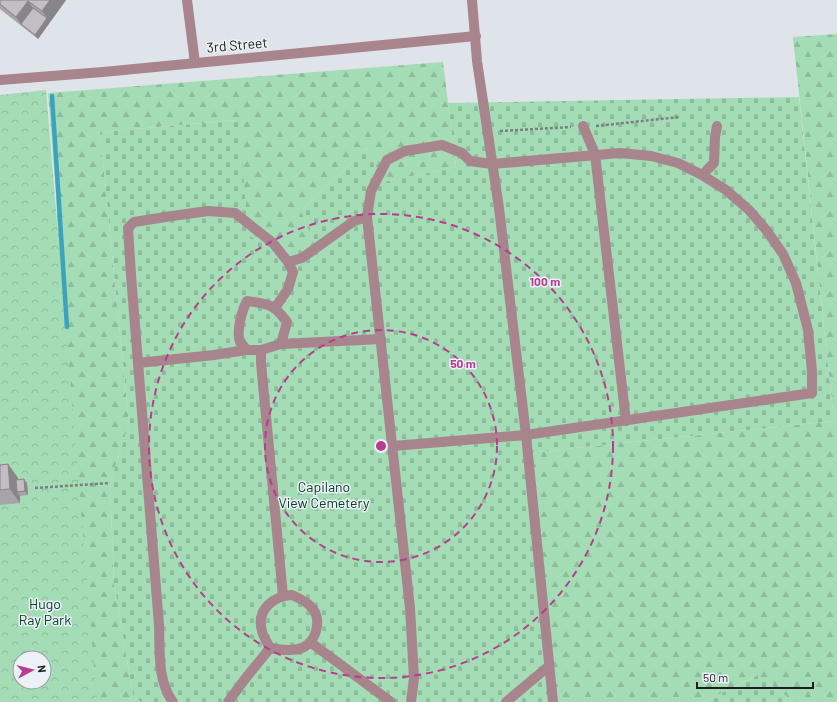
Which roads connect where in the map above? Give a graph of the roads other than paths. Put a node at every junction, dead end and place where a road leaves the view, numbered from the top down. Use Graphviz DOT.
graph roads {
  1 [pos="187,0"];
  2 [pos="472,0"];
  3 [pos="476,36"];
  4 [pos="195,63"];
  5 [pos="0,80"];
  6 [pos="583,126"];
  7 [pos="717,126"];
  8 [pos="595,154"];
  9 [pos="492,164"];
  10 [pos="702,175"];
  11 [pos="367,217"];
  12 [pos="288,262"];
  13 [pos="275,308"];
  14 [pos="381,339"];
  15 [pos="281,344"];
  16 [pos="246,350"];
  17 [pos="261,350"];
  18 [pos="138,363"];
  19 [pos="626,421"];
  20 [pos="526,435"];
  21 [pos="393,446"];
  22 [pos="283,596"];
  23 [pos="310,642"];
  24 [pos="270,648"];
  25 [pos="549,666"];
  26 [pos="172,702"];
  27 [pos="228,702"];
  28 [pos="391,702"];
  29 [pos="411,702"];
  30 [pos="506,702"];
  31 [pos="553,702"];
  1 -- 4 [label="street"];
  2 -- 3 [label="street"];
  3 -- 4 [label="street, 3rd Street"];
  3 -- 9 [label="street"];
  4 -- 5 [label="street, 3rd Street"];
  6 -- 8 [label="street"];
  7 -- 10 [label="street"];
  8 -- 9 [label="street"];
  8 -- 10 [label="street"];
  8 -- 19 [label="street"];
  9 -- 11 [label="street"];
  9 -- 20 [label="street"];
  10 -- 19 [label="street"];
  11 -- 12 [label="street"];
  11 -- 14 [label="street"];
  12 -- 13 [label="street"];
  12 -- 18 [label="street"];
  13 -- 15 [label="street"];
  13 -- 16 [label="street"];
  14 -- 15 [label="street"];
  14 -- 21 [label="street"];
  15 -- 17 [label="street"];
  16 -- 17 [label="street"];
  16 -- 18 [label="street"];
  17 -- 22 [label="street"];
  18 -- 26 [label="street"];
  19 -- 20 [label="street"];
  20 -- 21 [label="street"];
  20 -- 25 [label="street"];
  21 -- 29 [label="street"];
  22 -- 23 [label="street"];
  22 -- 24 [label="street"];
  23 -- 24 [label="street"];
  23 -- 28 [label="street"];
  24 -- 27 [label="street"];
  25 -- 30 [label="street"];
  25 -- 31 [label="street"];
}
